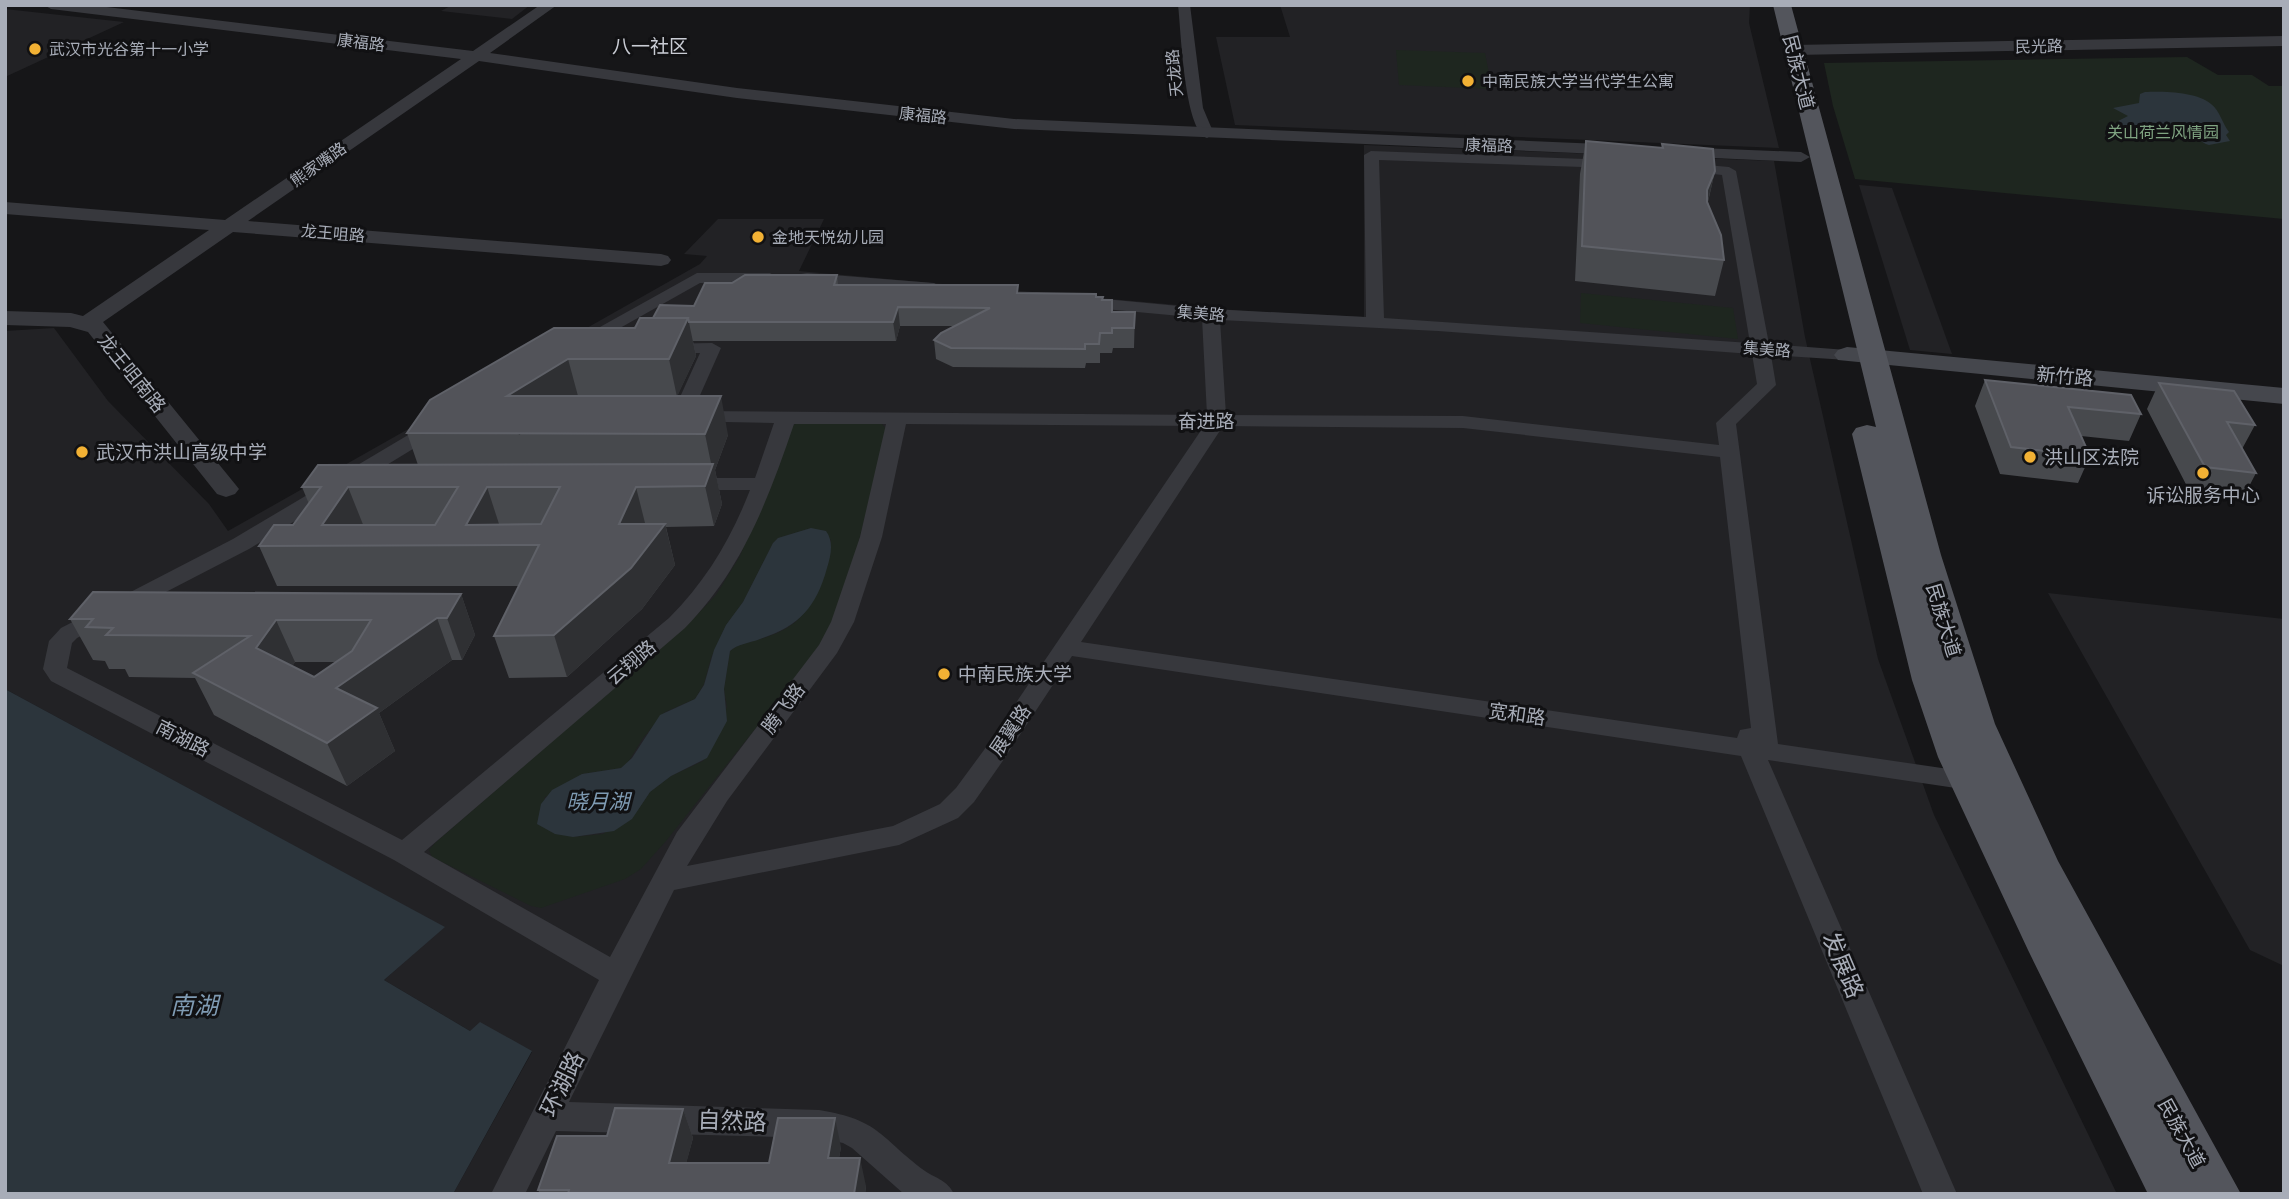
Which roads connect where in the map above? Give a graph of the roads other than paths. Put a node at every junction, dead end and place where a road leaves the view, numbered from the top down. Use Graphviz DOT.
graph roads {
  1 [pos="51,5"];
  2 [pos="550,5"];
  3 [pos="1184,5"];
  4 [pos="1765,5"];
  5 [pos="1782,5"];
  6 [pos="2284,41"];
  7 [pos="1794,50"];
  8 [pos="475,56"];
  9 [pos="1207,134"];
  10 [pos="1801,157"];
  11 [pos="1630,158"];
  12 [pos="1665,159"];
  13 [pos="5,208"];
  14 [pos="230,225"];
  15 [pos="661,260"];
  16 [pos="949,289"];
  17 [pos="1059,300"];
  18 [pos="1211,314"];
  19 [pos="5,318"];
  20 [pos="1375,323"];
  21 [pos="86,324"];
  22 [pos="614,348"];
  23 [pos="642,348"];
  24 [pos="1759,349"];
  25 [pos="1859,356"];
  26 [pos="2284,396"];
  27 [pos="456,415"];
  28 [pos="786,418"];
  29 [pos="897,419"];
  30 [pos="1217,421"];
  31 [pos="1729,452"];
  32 [pos="665,484"];
  33 [pos="763,484"];
  34 [pos="338,485"];
  35 [pos="379,485"];
  36 [pos="226,489"];
  37 [pos="1070,641"];
  38 [pos="1757,743"];
  39 [pos="1966,774"];
  40 [pos="404,853"];
  41 [pos="665,881"];
  42 [pos="616,975"];
  43 [pos="546,1116"];
  44 [pos="921,1190"];
  45 [pos="508,1194"];
  46 [pos="1940,1194"];
  47 [pos="2175,1194"];
  48 [pos="2215,1194"];
  1 -- 8 [label="street, 康福路"];
  2 -- 8 [label="street, 熊家嘴路"];
  3 -- 9 [label="street, 天龙路"];
  4 -- 10 [label="main road, 民族大道"];
  5 -- 7 [label="main road, 民族大道"];
  6 -- 7 [label="street, 民光路"];
  7 -- 25 [label="main road, 民族大道"];
  8 -- 9 [label="street, 康福路"];
  8 -- 14 [label="street, 熊家嘴路"];
  9 -- 11 [label="street, 康福路"];
  10 -- 12 [label="street"];
  10 -- 25 [label="main road, 民族大道"];
  11 -- 20 [label="street"];
  12 -- 24 [label="street"];
  13 -- 14 [label="street, 龙王咀路"];
  14 -- 15 [label="street, 龙王咀路"];
  14 -- 21 [label="street, 熊家嘴路"];
  16 -- 22 [label="street"];
  17 -- 18 [label="street, 集美路"];
  18 -- 20 [label="street, 集美路"];
  18 -- 30 [label="street"];
  19 -- 21 [label="street, 龙王咀南路"];
  20 -- 24 [label="street, 集美路"];
  21 -- 36 [label="street, 龙王咀南路"];
  23 -- 28 [label="street, 奋进路"];
  24 -- 25 [label="street, 集美路"];
  24 -- 31 [label="street, 发展路"];
  25 -- 26 [label="main road, 新竹路"];
  25 -- 39 [label="main road, 民族大道"];
  25 -- 48 [label="main road, 民族大道"];
  27 -- 34 [label="street"];
  28 -- 29 [label="street, 奋进路"];
  28 -- 33 [label="street, 云翔路"];
  29 -- 30 [label="street, 奋进路"];
  29 -- 41 [label="street, 腾飞路"];
  30 -- 31 [label="street, 奋进路"];
  30 -- 37 [label="street, 展翼路"];
  31 -- 38 [label="street, 发展路"];
  32 -- 33 [label="street"];
  33 -- 40 [label="street, 云翔路"];
  34 -- 35 [label="street"];
  34 -- 40 [label="street, 南湖路"];
  37 -- 38 [label="street, 宽和路"];
  37 -- 41 [label="street, 展翼路"];
  38 -- 39 [label="street, 宽和路"];
  38 -- 46 [label="street, 发展路"];
  39 -- 47 [label="main road, 民族大道"];
  40 -- 42 [label="street, 南湖路"];
  41 -- 42 [label="street, 腾飞路"];
  42 -- 43 [label="street, 环湖路"];
  43 -- 44 [label="street, 自然路"];
  43 -- 45 [label="street, 环湖路"];
}
